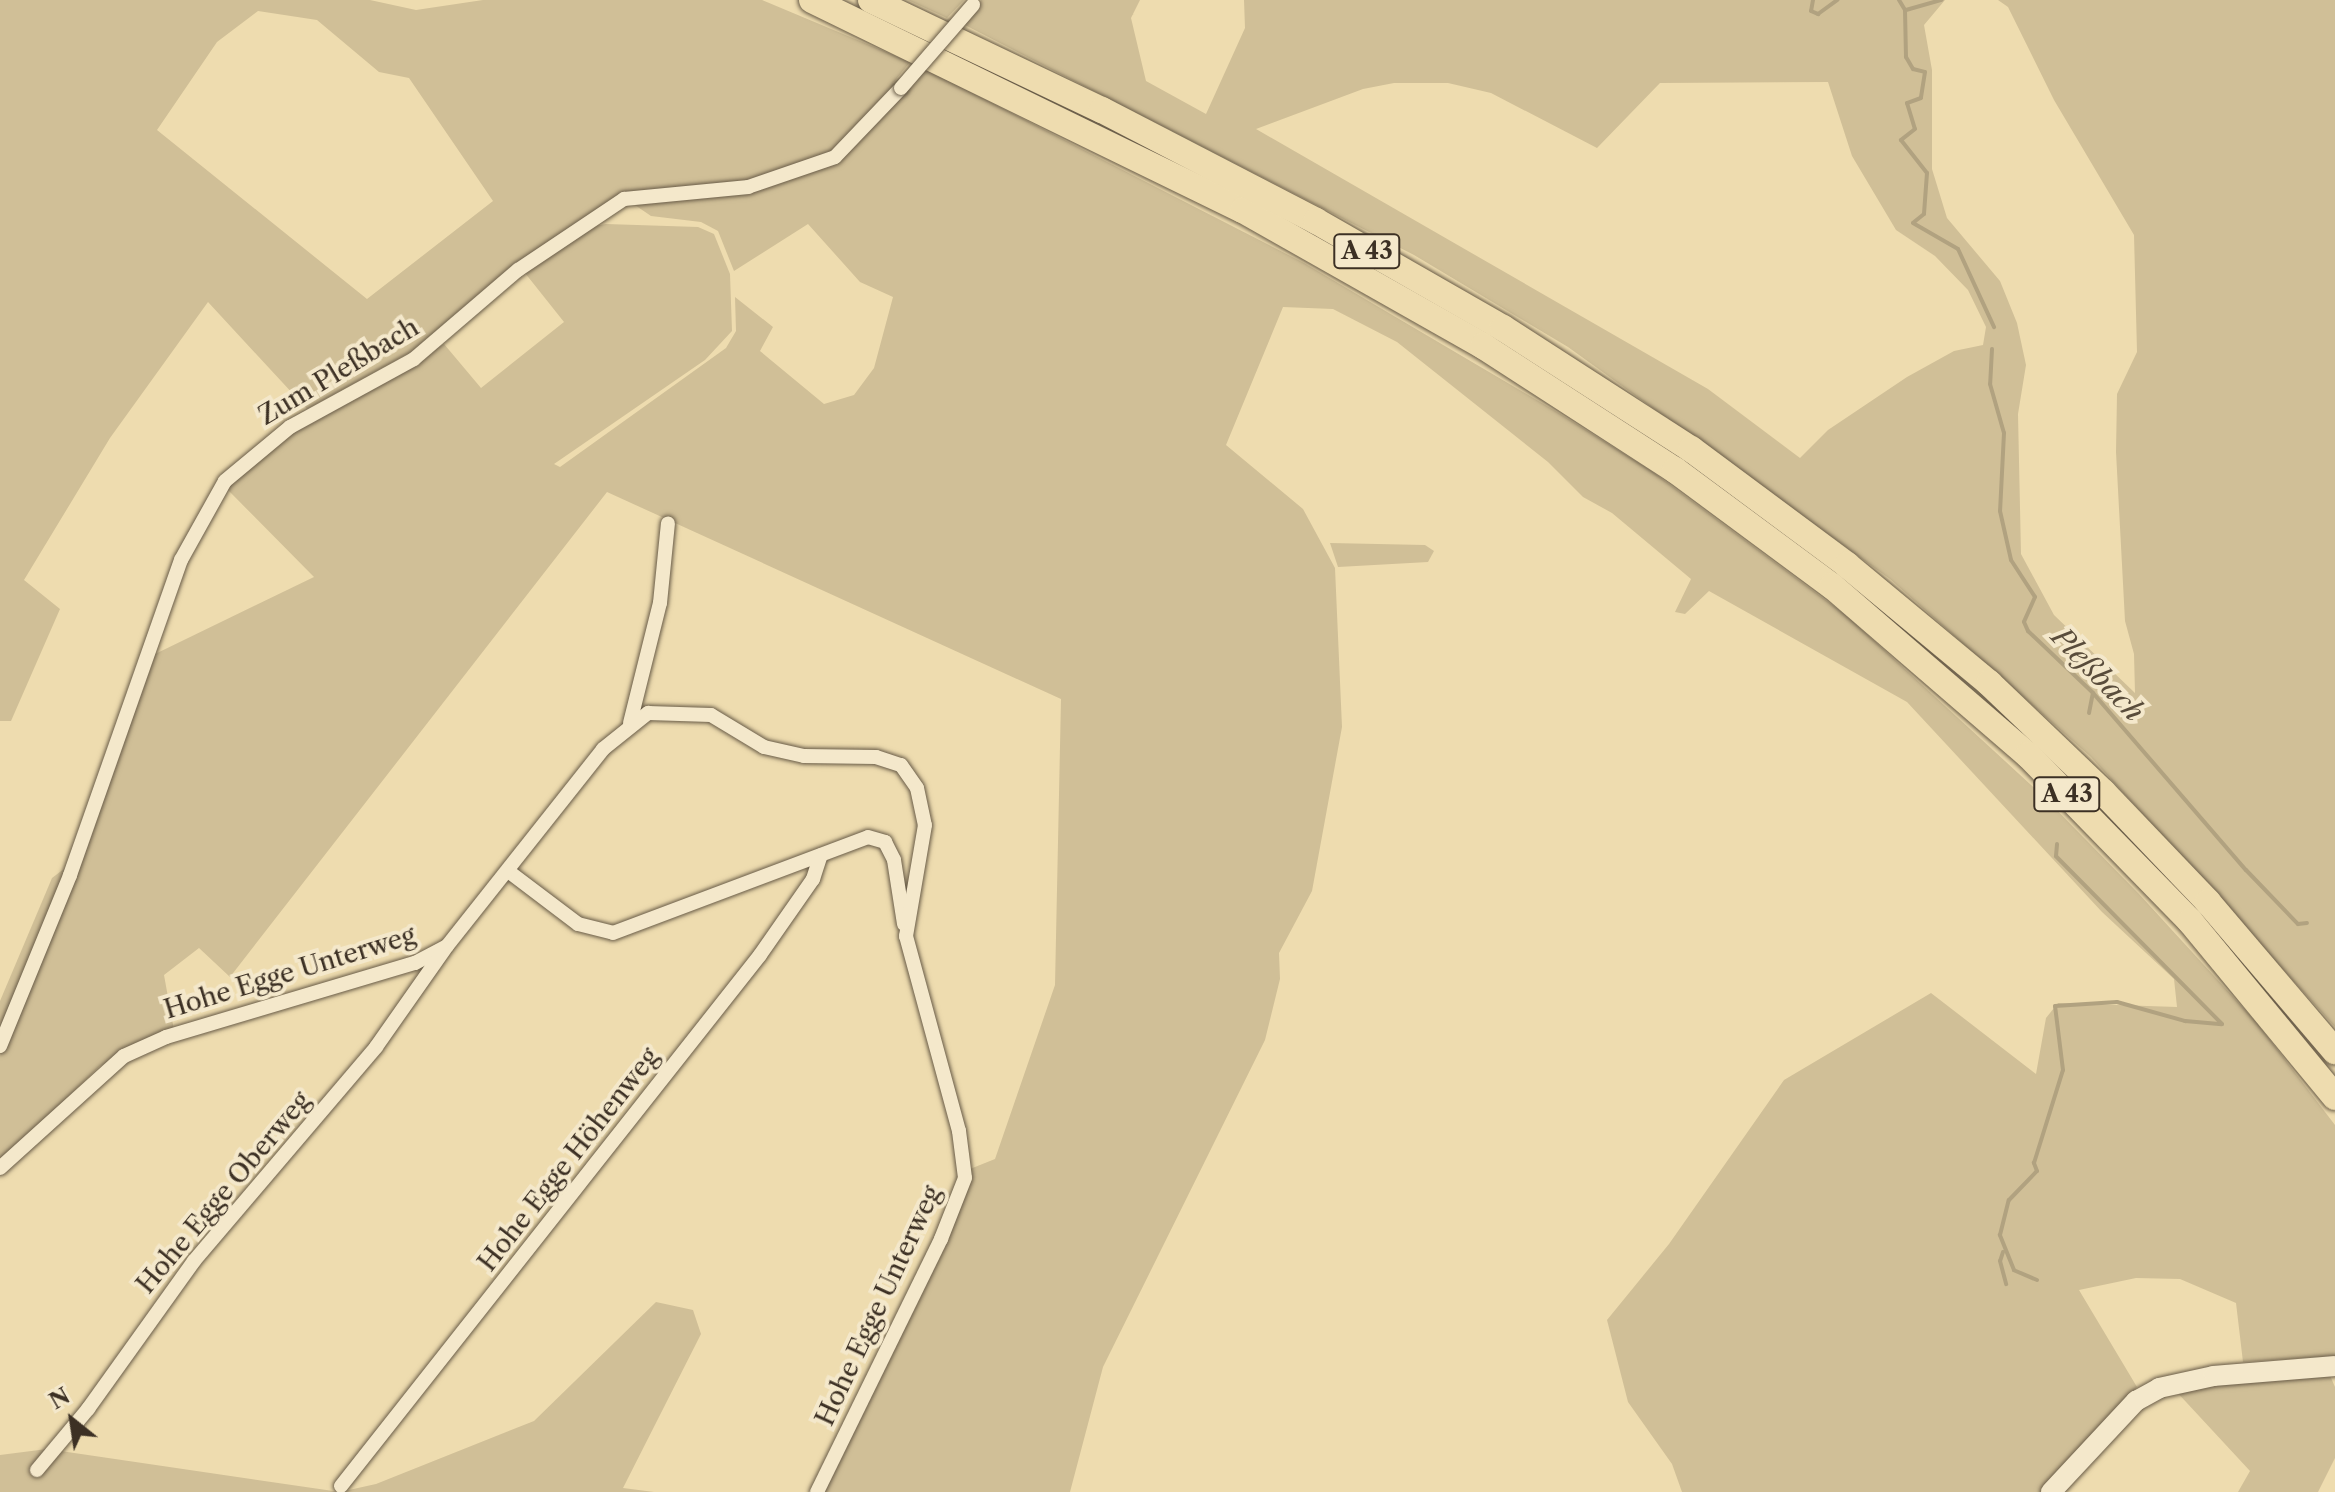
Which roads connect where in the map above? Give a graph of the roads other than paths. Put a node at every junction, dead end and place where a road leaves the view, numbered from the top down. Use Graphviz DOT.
graph roads {
  1 [pos="812,0"];
  2 [pos="871,0"];
  3 [pos="975,3"];
  4 [pos="668,523"];
  5 [pos="630,723"];
  6 [pos="821,855"];
  7 [pos="508,871"];
  8 [pos="906,936"];
  9 [pos="447,946"];
  10 [pos="0,1046"];
  11 [pos="2335,1051"];
  12 [pos="2335,1097"];
  13 [pos="0,1168"];
  14 [pos="2335,1366"];
  15 [pos="37,1470"];
  16 [pos="341,1486"];
  17 [pos="817,1492"];
  18 [pos="2051,1492"];
  1 -- 12 [label="highway, A 43"];
  2 -- 11 [label="highway, A 43"];
  3 -- 10 [label="street, Zum Pleßbach, bridge"];
  4 -- 5 [label="street"];
  5 -- 7 [label="street, Hohe Egge Unterweg"];
  5 -- 8 [label="street, Hohe Egge Unterweg"];
  6 -- 7 [label="street"];
  6 -- 8 [label="street"];
  6 -- 16 [label="street, Hohe Egge Höhenweg"];
  7 -- 9 [label="street, Hohe Egge Unterweg"];
  8 -- 17 [label="street, Hohe Egge Unterweg"];
  9 -- 13 [label="street, Hohe Egge Unterweg"];
  9 -- 15 [label="street, Hohe Egge Oberweg"];
  14 -- 18 [label="street"];
}
